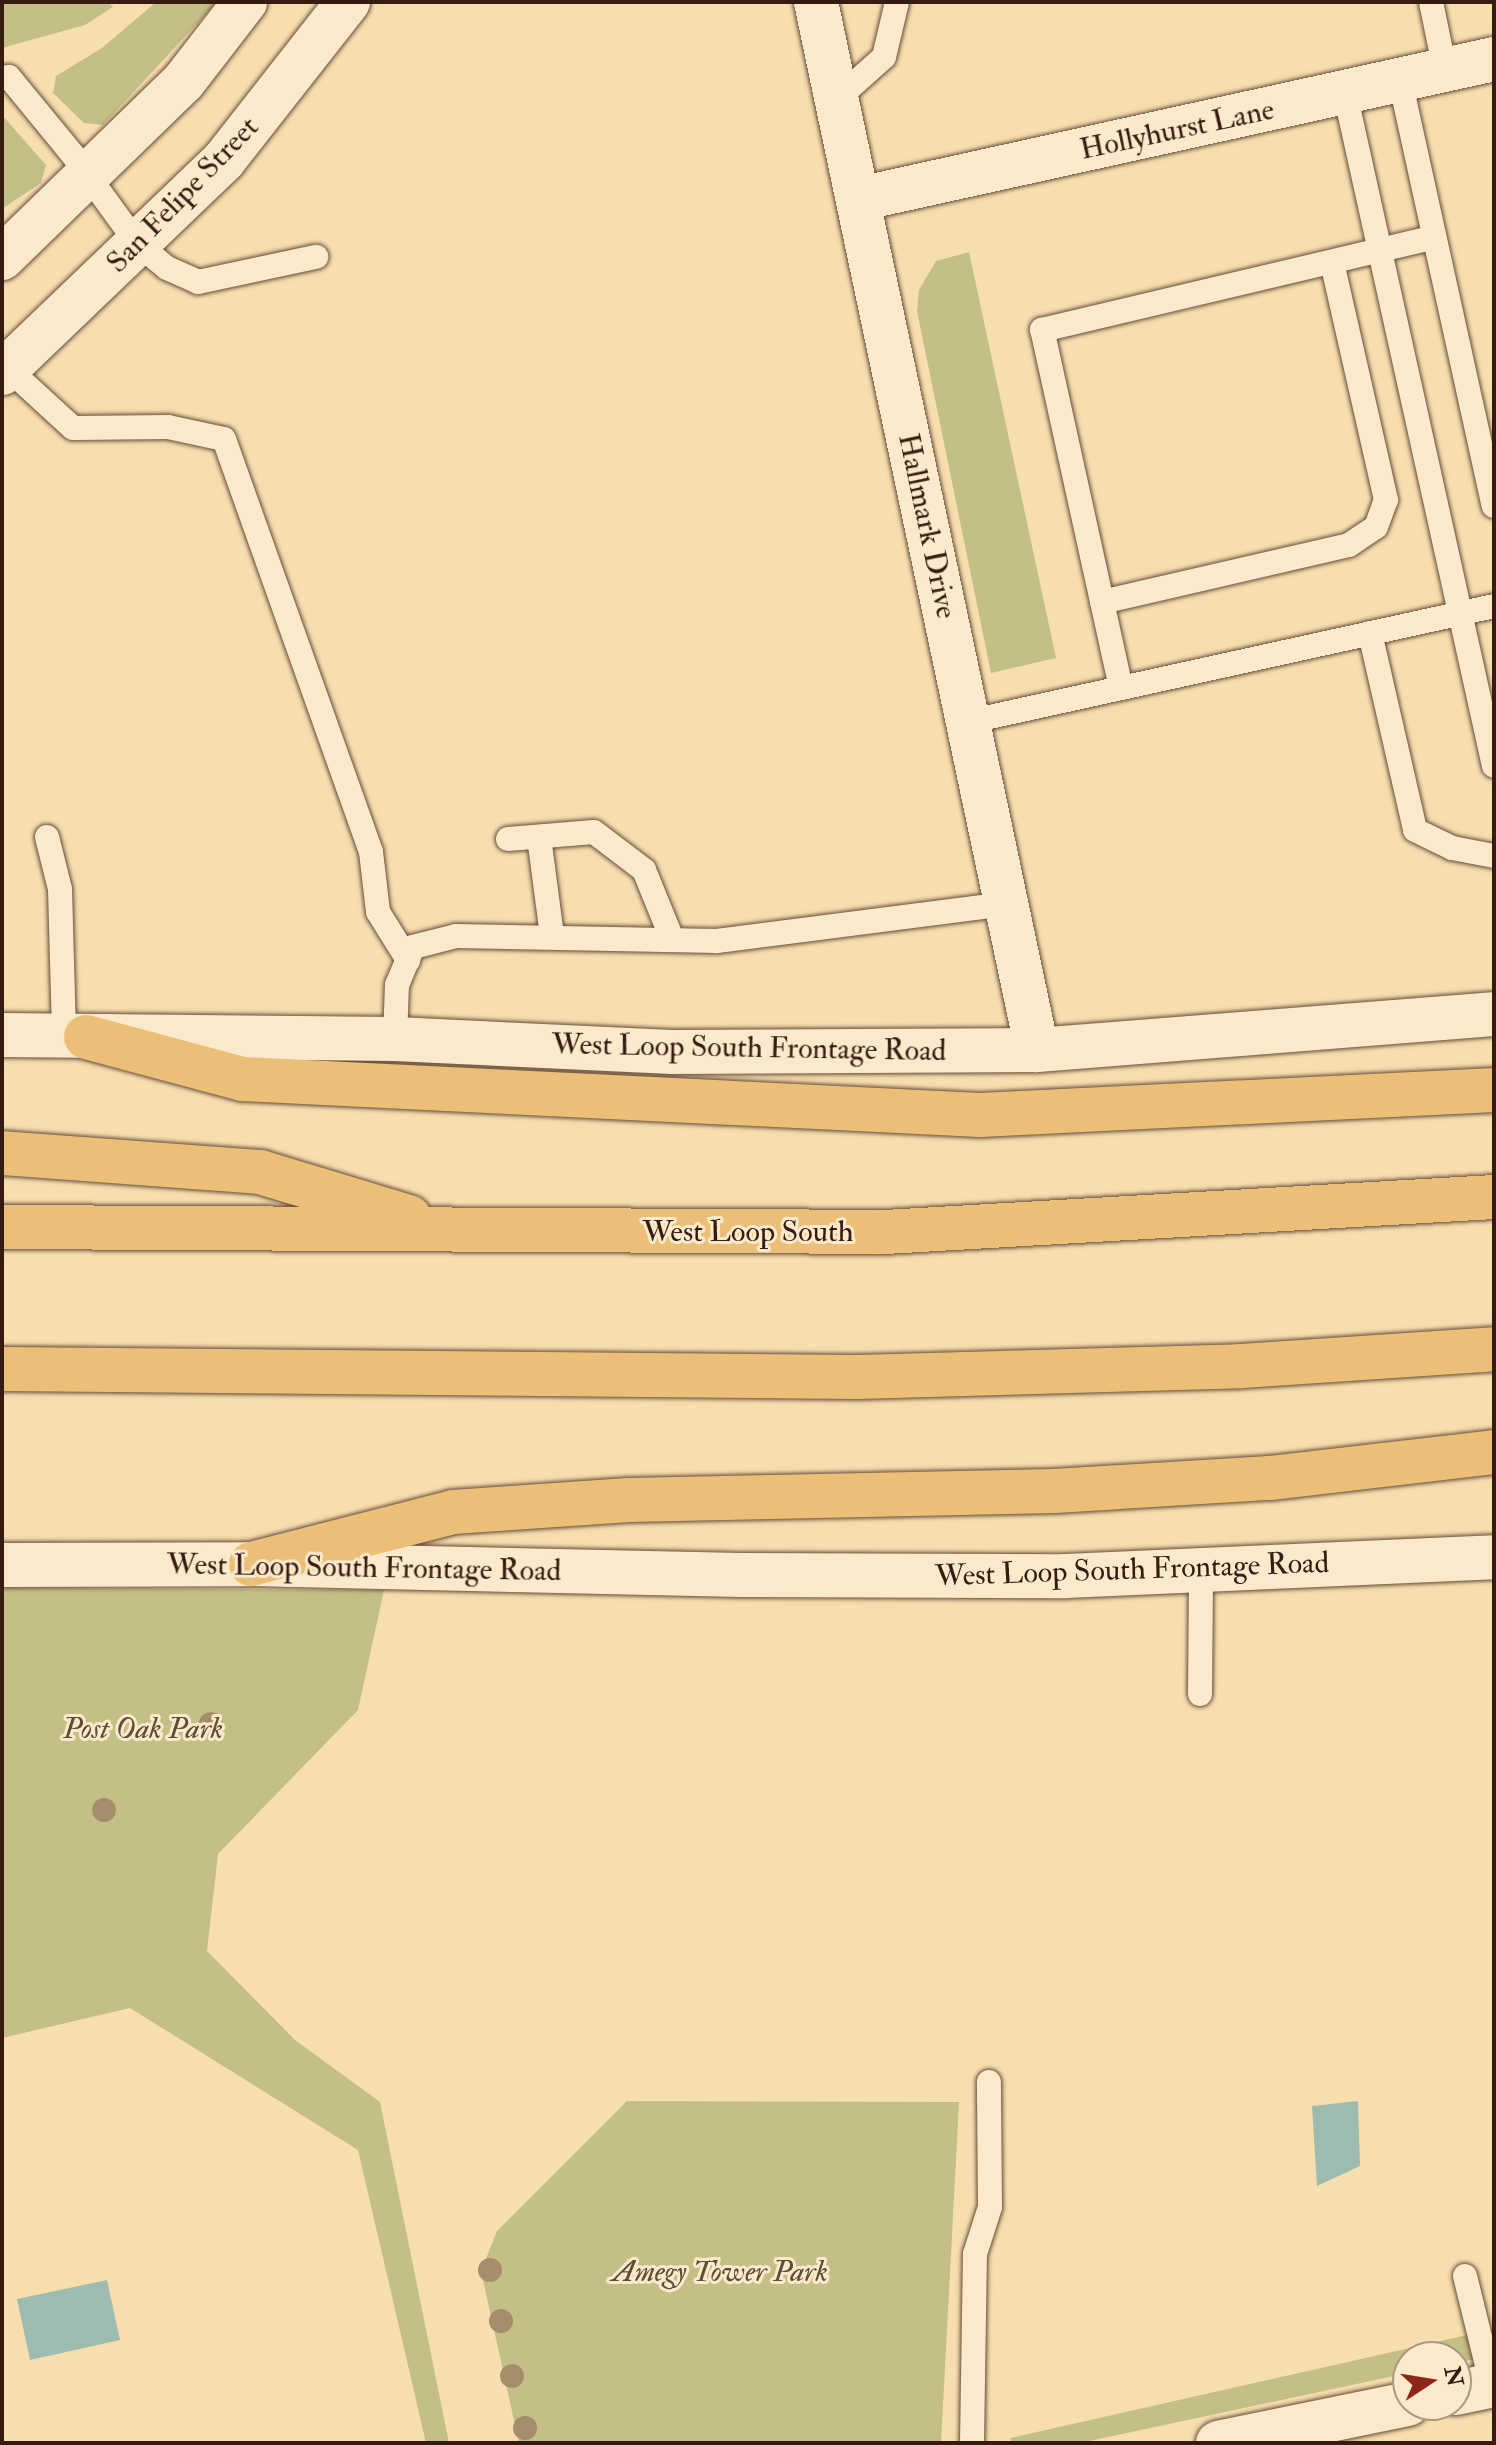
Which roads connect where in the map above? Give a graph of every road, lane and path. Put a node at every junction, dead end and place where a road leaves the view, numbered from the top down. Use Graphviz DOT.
graph roads {
  1 [pos="245,2"];
  2 [pos="348,2"];
  3 [pos="816,2"];
  4 [pos="897,2"];
  5 [pos="1431,2"];
  6 [pos="1494,59"];
  7 [pos="1445,70"];
  8 [pos="2,78"];
  9 [pos="1400,80"];
  10 [pos="1345,93"];
  11 [pos="837,99"];
  12 [pos="89,177"];
  13 [pos="859,199"];
  14 [pos="1434,237"];
  15 [pos="137,243"];
  16 [pos="1380,250"];
  17 [pos="316,257"];
  18 [pos="2,258"];
  19 [pos="1332,262"];
  20 [pos="4,368"];
  21 [pos="1494,506"];
  22 [pos="1102,602"];
  23 [pos="1494,606"];
  24 [pos="1461,613"];
  25 [pos="1370,633"];
  26 [pos="1121,688"];
  27 [pos="967,722"];
  28 [pos="1494,766"];
  29 [pos="47,837"];
  30 [pos="539,837"];
  31 [pos="508,839"];
  32 [pos="1494,856"];
  33 [pos="1006,904"];
  34 [pos="552,936"];
  35 [pos="672,939"];
  36 [pos="408,960"];
  37 [pos="1494,1014"];
  38 [pos="2,1035"];
  39 [pos="75,1037"];
  40 [pos="395,1039"];
  41 [pos="1037,1050"];
  42 [pos="1494,1090"];
  43 [pos="2,1153"];
  44 [pos="1494,1197"];
  45 [pos="2,1227"];
  46 [pos="458,1232"];
  47 [pos="1494,1349"];
  48 [pos="2,1369"];
  49 [pos="1494,1452"];
  50 [pos="1494,1557"];
  51 [pos="251,1564"];
  52 [pos="2,1565"];
  53 [pos="1201,1570"];
  54 [pos="1200,1694"];
  55 [pos="989,2082"];
  56 [pos="1465,2276"];
  57 [pos="1481,2388"];
  58 [pos="1392,2409"];
  59 [pos="1322,2433"];
  60 [pos="972,2443"];
  61 [pos="1218,2443"];
  1 -- 12 [label="main road"];
  2 -- 15 [label="main road, San Felipe Street"];
  3 -- 11 [label="main road, Hallmark Drive"];
  4 -- 11 [label="lane"];
  5 -- 7 [label="lane"];
  6 -- 7 [label="main road, Hollyhurst Lane"];
  7 -- 9 [label="main road, Hollyhurst Lane"];
  8 -- 12 [label="lane"];
  9 -- 10 [label="main road, Hollyhurst Lane"];
  9 -- 14 [label="lane"];
  10 -- 13 [label="main road, Hollyhurst Lane"];
  10 -- 16 [label="lane"];
  11 -- 13 [label="main road, Hallmark Drive"];
  12 -- 15 [label="lane"];
  12 -- 18 [label="main road"];
  13 -- 27 [label="main road, Hallmark Drive"];
  14 -- 16 [label="lane"];
  14 -- 21 [label="lane"];
  15 -- 17 [label="lane"];
  15 -- 20 [label="main road, San Felipe Street"];
  16 -- 19 [label="lane"];
  16 -- 24 [label="lane"];
  19 -- 22 [label="lane"];
  19 -- 22 [label="lane"];
  20 -- 36 [label="lane"];
  22 -- 26 [label="lane"];
  23 -- 24 [label="lane"];
  24 -- 25 [label="lane"];
  24 -- 28 [label="lane"];
  25 -- 26 [label="lane"];
  25 -- 32 [label="lane"];
  26 -- 27 [label="lane"];
  27 -- 33 [label="main road, Hallmark Drive"];
  29 -- 39 [label="lane"];
  30 -- 31 [label="lane"];
  30 -- 34 [label="lane"];
  30 -- 35 [label="lane"];
  33 -- 35 [label="lane"];
  33 -- 41 [label="main road, Hallmark Drive"];
  34 -- 35 [label="lane"];
  34 -- 36 [label="lane"];
  36 -- 40 [label="lane"];
  37 -- 41 [label="main road, West Loop South Frontage Road"];
  38 -- 39 [label="main road, West Loop South Frontage Road"];
  39 -- 40 [label="main road, West Loop South Frontage Road"];
  39 -- 42 [label="highway"];
  40 -- 41 [label="main road, West Loop South Frontage Road"];
  43 -- 46 [label="highway"];
  44 -- 46 [label="highway, West Loop South"];
  45 -- 46 [label="highway, West Loop South"];
  47 -- 48 [label="highway"];
  49 -- 51 [label="highway"];
  50 -- 53 [label="main road, West Loop South Frontage Road"];
  51 -- 52 [label="main road, West Loop South Frontage Road"];
  51 -- 53 [label="main road, West Loop South Frontage Road"];
  53 -- 54 [label="lane"];
  55 -- 60 [label="lane"];
  56 -- 57 [label="lane"];
  58 -- 59 [label="main road"];
  59 -- 61 [label="main road"];
}
